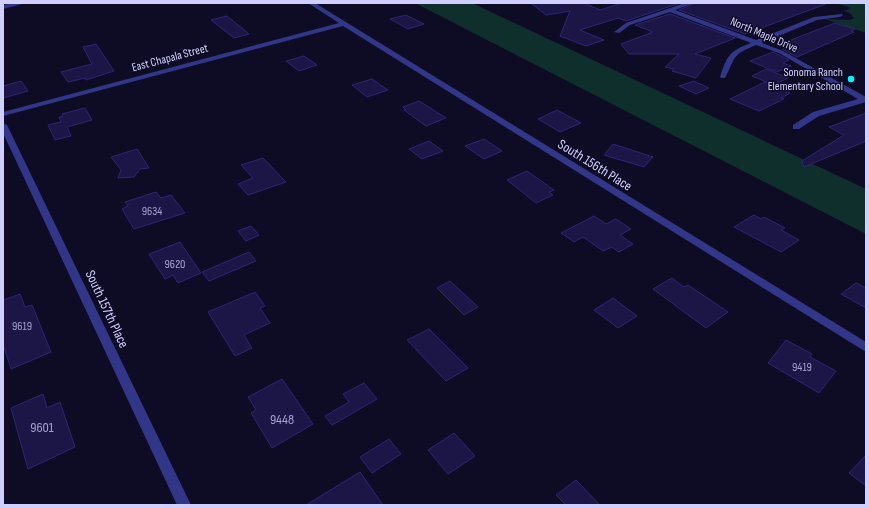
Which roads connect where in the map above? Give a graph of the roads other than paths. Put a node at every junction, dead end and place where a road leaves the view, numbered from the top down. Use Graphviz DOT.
graph roads {
  1 [pos="23,3"];
  2 [pos="311,3"];
  3 [pos="692,3"];
  4 [pos="3,7"];
  5 [pos="670,10"];
  6 [pos="840,15"];
  7 [pos="343,24"];
  8 [pos="617,32"];
  9 [pos="754,42"];
  10 [pos="723,77"];
  11 [pos="865,100"];
  12 [pos="3,114"];
  13 [pos="3,125"];
  14 [pos="796,127"];
  15 [pos="866,348"];
  16 [pos="184,505"];
  1 -- 4 [label="street"];
  2 -- 7 [label="street, South 156th Place"];
  3 -- 5 [label="street"];
  5 -- 8 [label="street"];
  5 -- 9 [label="street, North Maple Drive"];
  6 -- 9 [label="street"];
  7 -- 12 [label="street, East Chapala Street"];
  7 -- 15 [label="street, South 156th Place"];
  9 -- 10 [label="street"];
  9 -- 11 [label="street, North Maple Drive"];
  11 -- 14 [label="street"];
  13 -- 16 [label="street, South 157th Place"];
}
